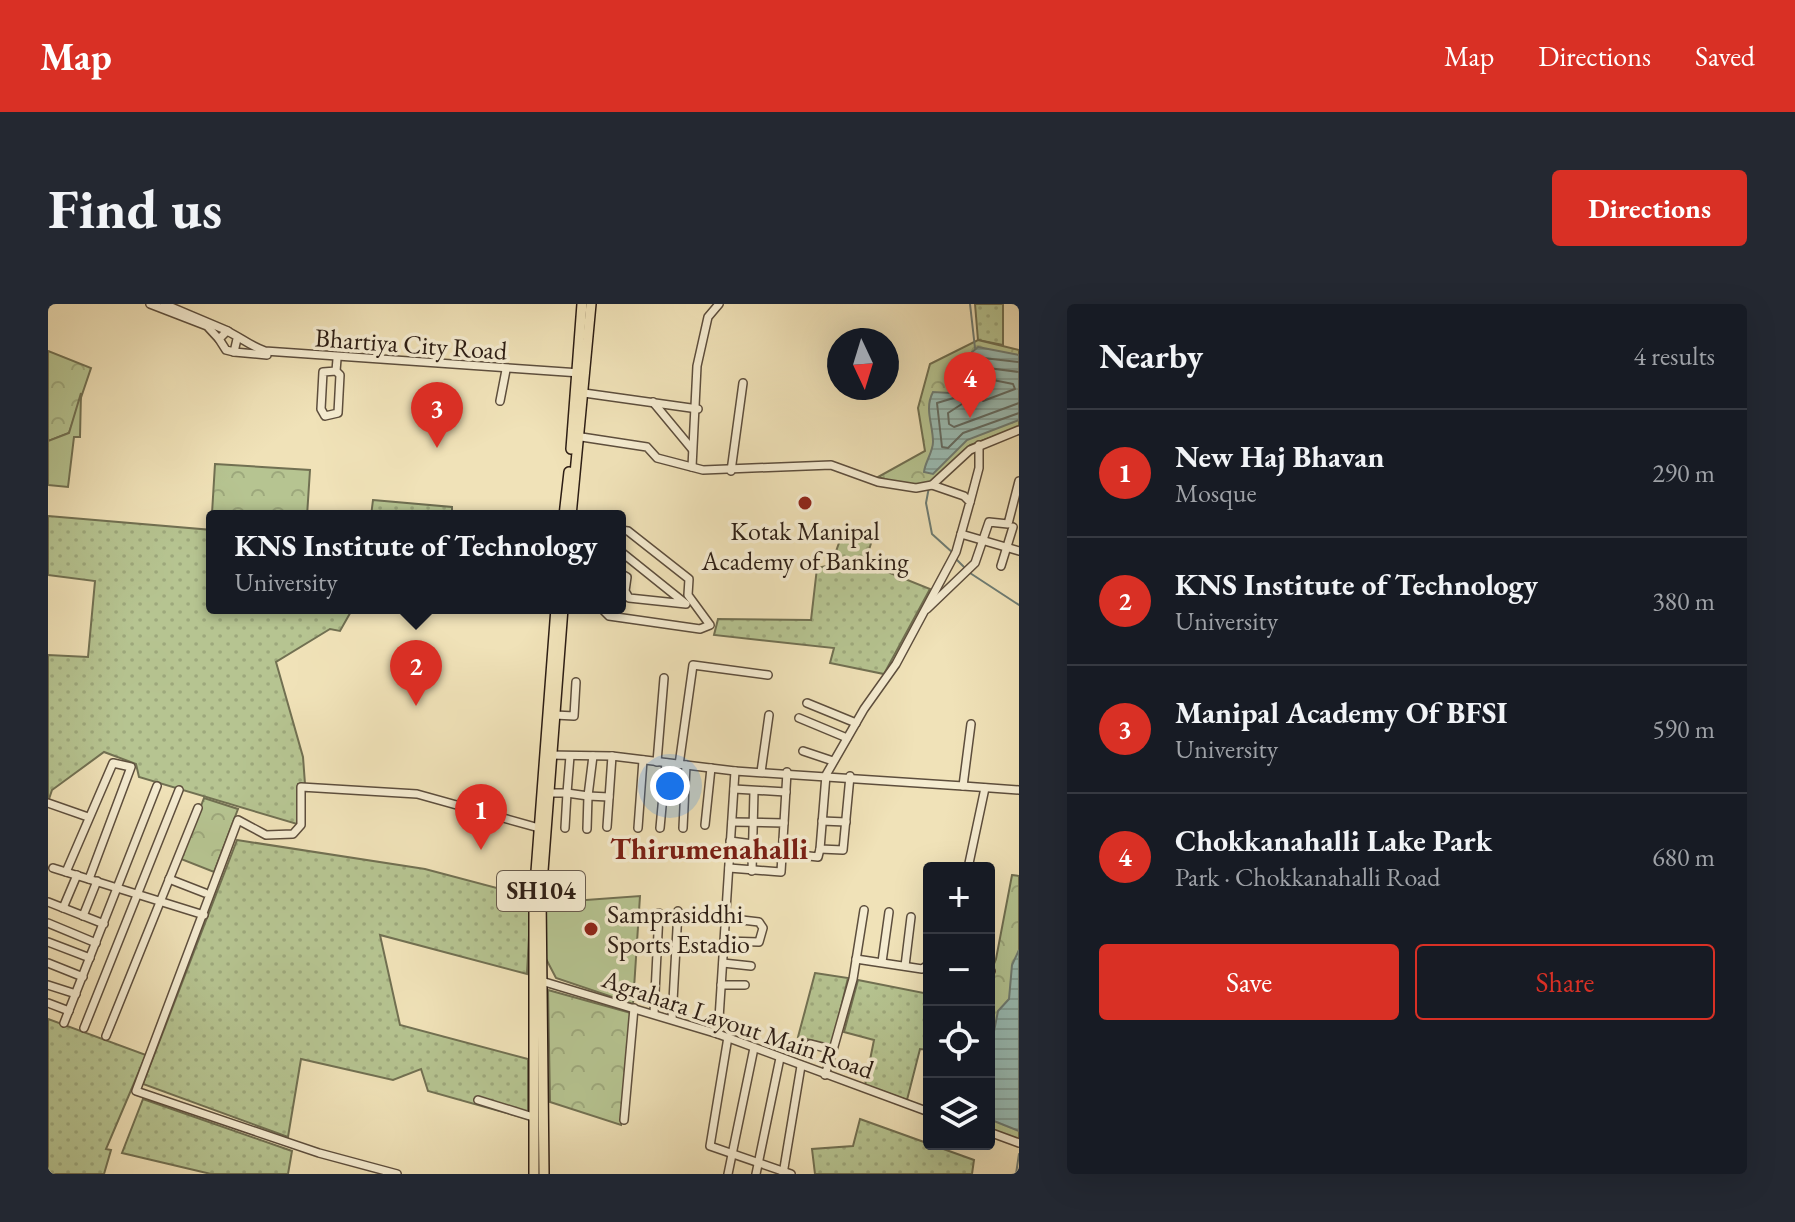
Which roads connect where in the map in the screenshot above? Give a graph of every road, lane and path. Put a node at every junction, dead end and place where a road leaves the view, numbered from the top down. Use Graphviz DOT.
graph roads {
  1 [pos="150,304"];
  2 [pos="164,304"];
  3 [pos="582,304"];
  4 [pos="591,304"];
  5 [pos="719,304"];
  6 [pos="234,336"];
  7 [pos="219,339"];
  8 [pos="234,352"];
  9 [pos="337,359"];
  10 [pos="428,363"];
  11 [pos="481,367"];
  12 [pos="506,370"];
  13 [pos="336,371"];
  14 [pos="581,374"];
  15 [pos="743,383"];
  16 [pos="584,393"];
  17 [pos="500,401"];
  18 [pos="653,402"];
  19 [pos="698,409"];
  20 [pos="1019,430"];
  21 [pos="575,436"];
  22 [pos="979,445"];
  23 [pos="693,450"];
  24 [pos="692,467"];
  25 [pos="731,471"];
  26 [pos="1019,481"];
  27 [pos="929,486"];
  28 [pos="970,502"];
  29 [pos="565,510"];
  30 [pos="571,510"];
  31 [pos="1013,527"];
  32 [pos="626,531"];
  33 [pos="961,534"];
  34 [pos="985,542"];
  35 [pos="1006,548"];
  36 [pos="1019,551"];
  37 [pos="626,556"];
  38 [pos="1001,566"];
  39 [pos="626,593"];
  40 [pos="925,611"];
  41 [pos="556,614"];
  42 [pos="563,614"];
  43 [pos="607,614"];
  44 [pos="768,675"];
  45 [pos="664,678"];
  46 [pos="576,682"];
  47 [pos="807,703"];
  48 [pos="555,715"];
  49 [pos="769,715"];
  50 [pos="574,716"];
  51 [pos="584,718"];
  52 [pos="799,718"];
  53 [pos="856,723"];
  54 [pos="971,724"];
  55 [pos="847,738"];
  56 [pos="803,751"];
  57 [pos="548,755"];
  58 [pos="570,756"];
  59 [pos="593,756"];
  60 [pos="612,756"];
  61 [pos="643,760"];
  62 [pos="833,761"];
  63 [pos="662,762"];
  64 [pos="683,765"];
  65 [pos="711,768"];
  66 [pos="735,771"];
  67 [pos="761,772"];
  68 [pos="787,772"];
  69 [pos="826,775"];
  70 [pos="850,776"];
  71 [pos="157,786"];
  72 [pos="963,786"];
  73 [pos="985,788"];
  74 [pos="734,789"];
  75 [pos="179,790"];
  76 [pos="1019,790"];
  77 [pos="754,791"];
  78 [pos="786,792"];
  79 [pos="549,793"];
  80 [pos="567,793"];
  81 [pos="588,796"];
  82 [pos="609,797"];
  83 [pos="48,803"];
  84 [pos="198,808"];
  85 [pos="88,817"];
  86 [pos="822,821"];
  87 [pos="732,822"];
  88 [pos="846,822"];
  89 [pos="754,823"];
  90 [pos="784,823"];
  91 [pos="705,825"];
  92 [pos="607,827"];
  93 [pos="539,828"];
  94 [pos="565,828"];
  95 [pos="638,828"];
  96 [pos="660,828"];
  97 [pos="683,828"];
  98 [pos="587,829"];
  99 [pos="730,841"];
  100 [pos="753,844"];
  101 [pos="820,849"];
  102 [pos="782,853"];
  103 [pos="969,862"];
  104 [pos="53,868"];
  105 [pos="729,868"];
  106 [pos="752,871"];
  107 [pos="66,872"];
  108 [pos="77,875"];
  109 [pos="169,879"];
  110 [pos="93,880"];
  111 [pos="118,888"];
  112 [pos="205,893"];
  113 [pos="137,894"];
  114 [pos="160,901"];
  115 [pos="48,902"];
  116 [pos="63,908"];
  117 [pos="864,910"];
  118 [pos="678,911"];
  119 [pos="889,912"];
  120 [pos="659,913"];
  121 [pos="204,915"];
  122 [pos="83,916"];
  123 [pos="911,917"];
  124 [pos="725,918"];
  125 [pos="48,923"];
  126 [pos="104,924"];
  127 [pos="724,941"];
  128 [pos="48,942"];
  129 [pos="96,943"];
  130 [pos="90,958"];
  131 [pos="856,959"];
  132 [pos="882,962"];
  133 [pos="48,963"];
  134 [pos="723,963"];
  135 [pos="751,966"];
  136 [pos="905,966"];
  137 [pos="923,969"];
  138 [pos="83,977"];
  139 [pos="536,979"];
  140 [pos="48,985"];
  141 [pos="721,985"];
  142 [pos="745,985"];
  143 [pos="76,994"];
  144 [pos="48,1003"];
  145 [pos="634,1008"];
  146 [pos="69,1011"];
  147 [pos="654,1013"];
  148 [pos="672,1019"];
  149 [pos="64,1023"];
  150 [pos="84,1028"];
  151 [pos="718,1034"];
  152 [pos="106,1036"];
  153 [pos="728,1037"];
  154 [pos="810,1044"];
  155 [pos="754,1048"];
  156 [pos="833,1050"];
  157 [pos="780,1058"];
  158 [pos="801,1066"];
  159 [pos="825,1075"];
  160 [pos="478,1100"];
  161 [pos="923,1110"];
  162 [pos="533,1117"];
  163 [pos="624,1120"];
  164 [pos="995,1134"];
  165 [pos="1019,1143"];
  166 [pos="735,1155"];
  167 [pos="760,1162"];
  168 [pos="786,1173"];
  169 [pos="397,1174"];
  170 [pos="534,1174"];
  171 [pos="544,1174"];
  172 [pos="728,1174"];
  173 [pos="756,1174"];
  1 -- 7 [label="street"];
  2 -- 6 [label="street, Bhartiya City Road"];
  3 -- 14 [label="main road"];
  4 -- 14 [label="main road"];
  5 -- 19 [label="street"];
  6 -- 7 [label="street"];
  6 -- 8 [label="street"];
  6 -- 10 [label="street, Bhartiya City Road"];
  7 -- 8 [label="street"];
  8 -- 9 [label="street, Bhartiya City Road"];
  9 -- 10 [label="street, Bhartiya City Road"];
  9 -- 13 [label="street"];
  10 -- 11 [label="street, Bhartiya City Road"];
  11 -- 12 [label="street, Bhartiya City Road"];
  11 -- 14 [label="street, Bhartiya City Road"];
  12 -- 14 [label="street, Bhartiya City Road"];
  12 -- 17 [label="street"];
  13 -- 13 [label="street"];
  14 -- 16 [label="main road"];
  14 -- 21 [label="main road"];
  15 -- 25 [label="street"];
  16 -- 18 [label="street"];
  16 -- 21 [label="main road"];
  18 -- 19 [label="street"];
  18 -- 23 [label="street"];
  19 -- 23 [label="street"];
  20 -- 22 [label="street"];
  21 -- 24 [label="street"];
  21 -- 29 [label="main road"];
  21 -- 30 [label="main road"];
  22 -- 27 [label="street"];
  22 -- 28 [label="street"];
  23 -- 24 [label="street"];
  24 -- 25 [label="street"];
  25 -- 27 [label="street"];
  26 -- 34 [label="street"];
  27 -- 28 [label="street"];
  28 -- 33 [label="street"];
  31 -- 35 [label="street"];
  32 -- 43 [label="street"];
  33 -- 34 [label="street"];
  33 -- 40 [label="street"];
  34 -- 35 [label="street"];
  34 -- 40 [label="street"];
  35 -- 36 [label="street"];
  35 -- 38 [label="street"];
  37 -- 39 [label="street"];
  40 -- 53 [label="street"];
  41 -- 57 [label="main road, SH104"];
  42 -- 48 [label="main road, SH104"];
  44 -- 64 [label="street"];
  45 -- 63 [label="street"];
  46 -- 50 [label="street"];
  47 -- 53 [label="street"];
  48 -- 50 [label="street"];
  48 -- 57 [label="main road, SH104"];
  49 -- 67 [label="street"];
  50 -- 51 [label="street"];
  52 -- 55 [label="street"];
  53 -- 55 [label="street"];
  54 -- 72 [label="street"];
  55 -- 62 [label="street"];
  56 -- 62 [label="street"];
  57 -- 58 [label="street"];
  57 -- 79 [label="main road, SH104"];
  57 -- 93 [label="main road, SH104"];
  58 -- 59 [label="street"];
  58 -- 80 [label="street"];
  59 -- 60 [label="street"];
  59 -- 81 [label="street"];
  60 -- 61 [label="street"];
  60 -- 82 [label="street"];
  61 -- 63 [label="street"];
  61 -- 95 [label="street"];
  62 -- 69 [label="street"];
  63 -- 64 [label="street"];
  63 -- 96 [label="street"];
  64 -- 65 [label="street"];
  64 -- 97 [label="street"];
  65 -- 66 [label="street"];
  65 -- 91 [label="street"];
  66 -- 67 [label="street"];
  66 -- 74 [label="street"];
  67 -- 68 [label="street"];
  68 -- 69 [label="street"];
  68 -- 78 [label="street"];
  69 -- 70 [label="street"];
  69 -- 86 [label="street"];
  70 -- 72 [label="street"];
  70 -- 88 [label="street"];
  71 -- 111 [label="street"];
  72 -- 73 [label="street"];
  73 -- 76 [label="street"];
  73 -- 103 [label="street"];
  74 -- 77 [label="street"];
  74 -- 87 [label="street"];
  75 -- 113 [label="street"];
  77 -- 78 [label="street"];
  77 -- 89 [label="street"];
  78 -- 90 [label="street"];
  79 -- 80 [label="street"];
  79 -- 139 [label="main road, SH104"];
  80 -- 81 [label="street"];
  80 -- 94 [label="street"];
  81 -- 82 [label="street"];
  81 -- 98 [label="street"];
  82 -- 92 [label="street"];
  83 -- 85 [label="street"];
  84 -- 109 [label="street"];
  85 -- 107 [label="street"];
  85 -- 110 [label="street"];
  86 -- 88 [label="street"];
  86 -- 101 [label="street"];
  87 -- 89 [label="street"];
  87 -- 99 [label="street"];
  88 -- 101 [label="street"];
  89 -- 90 [label="street"];
  89 -- 100 [label="street"];
  90 -- 102 [label="street"];
  93 -- 121 [label="street"];
  93 -- 139 [label="main road, SH104"];
  99 -- 100 [label="street"];
  99 -- 105 [label="street"];
  100 -- 106 [label="street"];
  101 -- 102 [label="street"];
  102 -- 106 [label="street"];
  104 -- 107 [label="street"];
  105 -- 106 [label="street"];
  105 -- 124 [label="street"];
  107 -- 108 [label="street"];
  108 -- 110 [label="street"];
  108 -- 116 [label="street"];
  109 -- 112 [label="street"];
  109 -- 114 [label="street"];
  110 -- 111 [label="street"];
  110 -- 122 [label="street"];
  111 -- 113 [label="street"];
  111 -- 126 [label="street"];
  113 -- 114 [label="street"];
  113 -- 150 [label="street"];
  114 -- 121 [label="street"];
  114 -- 152 [label="street"];
  115 -- 116 [label="street"];
  116 -- 122 [label="street"];
  117 -- 131 [label="street"];
  118 -- 148 [label="street"];
  119 -- 132 [label="street"];
  120 -- 147 [label="street"];
  121 -- 169 [label="street"];
  122 -- 126 [label="street"];
  123 -- 136 [label="street"];
  124 -- 127 [label="street"];
  124 -- 127 [label="street"];
  125 -- 129 [label="street"];
  126 -- 129 [label="street"];
  127 -- 134 [label="street"];
  128 -- 130 [label="street"];
  129 -- 130 [label="street"];
  130 -- 138 [label="street"];
  131 -- 132 [label="street"];
  131 -- 156 [label="street"];
  132 -- 136 [label="street"];
  133 -- 138 [label="street"];
  134 -- 135 [label="street"];
  134 -- 141 [label="street"];
  136 -- 137 [label="street"];
  138 -- 143 [label="street"];
  139 -- 145 [label="street, Agrahara Layout Main Road"];
  139 -- 162 [label="main road, SH104"];
  139 -- 171 [label="main road, SH104"];
  140 -- 143 [label="street"];
  141 -- 142 [label="street"];
  141 -- 151 [label="street"];
  143 -- 146 [label="street"];
  144 -- 146 [label="street"];
  145 -- 147 [label="street, Agrahara Layout Main Road"];
  145 -- 163 [label="street"];
  146 -- 149 [label="street"];
  147 -- 148 [label="street, Agrahara Layout Main Road"];
  148 -- 151 [label="street, Agrahara Layout Main Road"];
  151 -- 153 [label="street, Agrahara Layout Main Road"];
  153 -- 155 [label="street, Agrahara Layout Main Road"];
  153 -- 166 [label="street"];
  154 -- 156 [label="street"];
  155 -- 157 [label="street, Agrahara Layout Main Road"];
  155 -- 166 [label="street"];
  156 -- 159 [label="street"];
  157 -- 158 [label="street, Agrahara Layout Main Road"];
  157 -- 167 [label="street"];
  158 -- 159 [label="street, Agrahara Layout Main Road"];
  158 -- 168 [label="street"];
  159 -- 161 [label="street, Agrahara Layout Main Road"];
  160 -- 162 [label="street"];
  162 -- 170 [label="main road, SH104"];
  164 -- 165 [label="street"];
  166 -- 167 [label="street"];
  166 -- 172 [label="street"];
  167 -- 168 [label="street"];
  167 -- 173 [label="street"];
}
